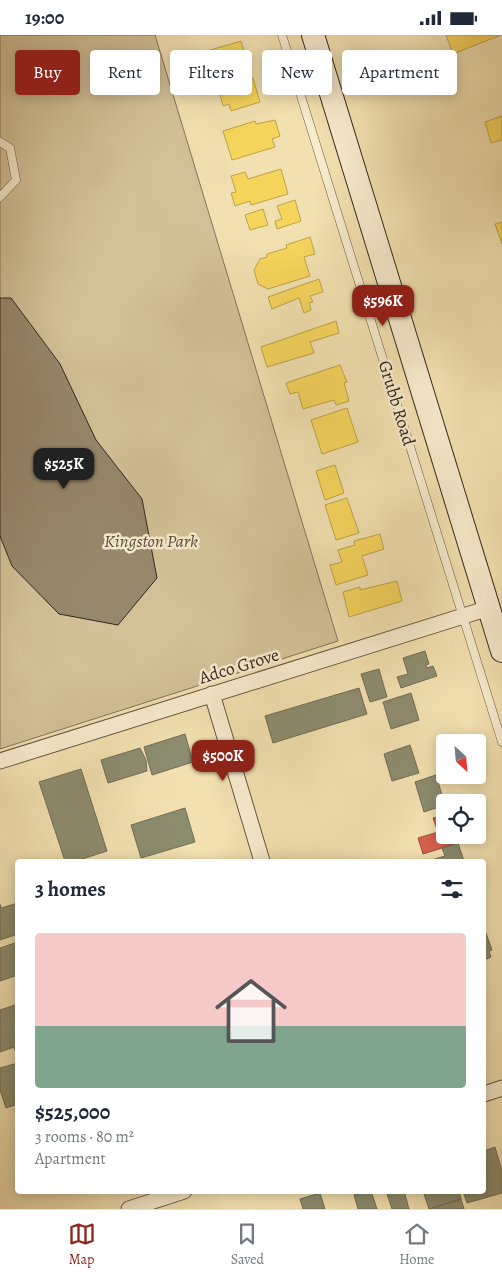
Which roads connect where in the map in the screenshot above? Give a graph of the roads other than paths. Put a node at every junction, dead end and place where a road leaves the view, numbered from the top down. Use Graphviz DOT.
graph roads {
  1 [pos="282,35"];
  2 [pos="313,35"];
  3 [pos="0,142"];
  4 [pos="0,197"];
  5 [pos="489,607"];
  6 [pos="463,616"];
  7 [pos="502,651"];
  8 [pos="212,694"];
  9 [pos="502,742"];
  10 [pos="0,761"];
  11 [pos="261,859"];
  12 [pos="502,1088"];
  13 [pos="486,1093"];
  14 [pos="175,1194"];
  15 [pos="129,1209"];
  1 -- 6 [label="lane, Grubb Road"];
  2 -- 5 [label="main road, Grubb Road"];
  3 -- 4 [label="lane"];
  5 -- 6 [label="street, Adco Grove"];
  5 -- 7 [label="main road, Grubb Road"];
  6 -- 8 [label="street, Adco Grove"];
  6 -- 9 [label="lane, Grubb Road"];
  8 -- 10 [label="street, Adco Grove"];
  8 -- 11 [label="street"];
  12 -- 13 [label="street"];
  14 -- 15 [label="street"];
}
